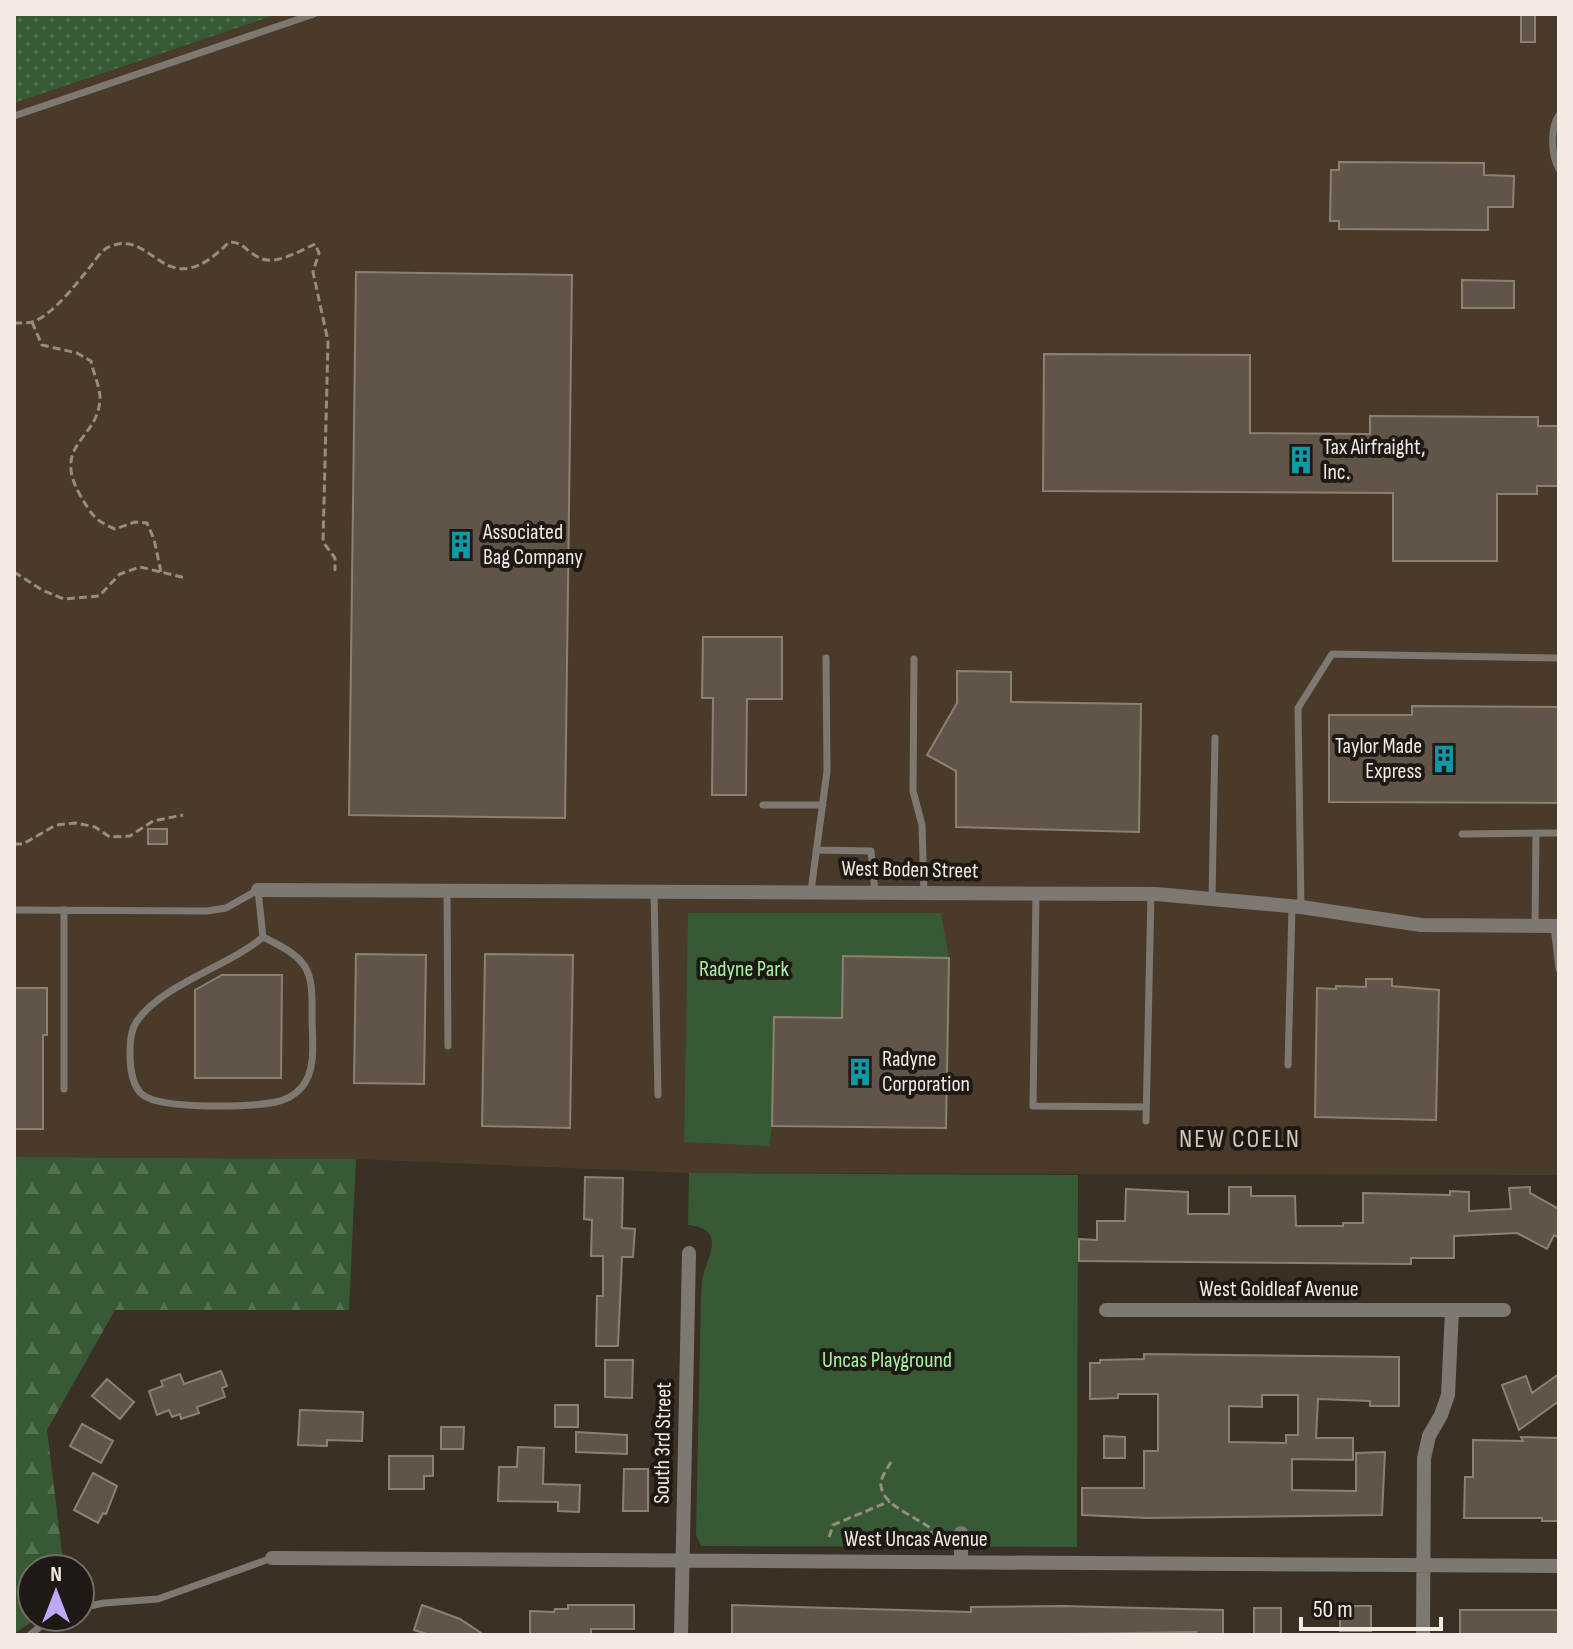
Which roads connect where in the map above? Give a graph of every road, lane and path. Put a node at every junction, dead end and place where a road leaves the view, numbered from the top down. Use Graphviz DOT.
graph roads {
  1 [pos="314,14"];
  2 [pos="1559,115"];
  3 [pos="14,116"];
  4 [pos="1559,169"];
  5 [pos="32,322"];
  6 [pos="14,323"];
  7 [pos="335,571"];
  8 [pos="14,572"];
  9 [pos="161,572"];
  10 [pos="186,578"];
  11 [pos="826,658"];
  12 [pos="1559,658"];
  13 [pos="914,659"];
  14 [pos="1215,738"];
  15 [pos="763,805"];
  16 [pos="823,805"];
  17 [pos="183,815"];
  18 [pos="1536,833"];
  19 [pos="1559,833"];
  20 [pos="1462,834"];
  21 [pos="14,844"];
  22 [pos="816,850"];
  23 [pos="258,890"];
  24 [pos="447,891"];
  25 [pos="811,891"];
  26 [pos="654,892"];
  27 [pos="875,892"];
  28 [pos="924,893"];
  29 [pos="1036,893"];
  30 [pos="1151,894"];
  31 [pos="1212,898"];
  32 [pos="1296,907"];
  33 [pos="14,910"];
  34 [pos="64,910"];
  35 [pos="1535,926"];
  36 [pos="1557,926"];
  37 [pos="263,937"];
  38 [pos="1559,969"];
  39 [pos="448,1046"];
  40 [pos="1288,1065"];
  41 [pos="64,1089"];
  42 [pos="658,1095"];
  43 [pos="1146,1107"];
  44 [pos="1146,1121"];
  45 [pos="689,1253"];
  46 [pos="1106,1310"];
  47 [pos="1504,1310"];
  48 [pos="1452,1311"];
  49 [pos="891,1462"];
  50 [pos="890,1501"];
  51 [pos="961,1533"];
  52 [pos="829,1537"];
  53 [pos="932,1537"];
  54 [pos="272,1558"];
  55 [pos="682,1560"];
  56 [pos="961,1562"];
  57 [pos="1424,1565"];
  58 [pos="1559,1566"];
  59 [pos="96,1605"];
  60 [pos="681,1635"];
  61 [pos="1423,1635"];
  1 -- 3 [label="lane"];
  2 -- 4 [label="lane"];
  5 -- 6 [label="path"];
  5 -- 7 [label="path"];
  5 -- 9 [label="path"];
  8 -- 9 [label="path"];
  9 -- 10 [label="path"];
  11 -- 16 [label="lane"];
  12 -- 32 [label="lane"];
  13 -- 28 [label="lane"];
  14 -- 31 [label="lane"];
  15 -- 16 [label="lane"];
  16 -- 22 [label="lane"];
  17 -- 21 [label="path"];
  18 -- 19 [label="lane"];
  18 -- 20 [label="lane"];
  18 -- 35 [label="lane"];
  22 -- 25 [label="lane"];
  22 -- 27 [label="lane"];
  23 -- 24 [label="street, West Boden Street"];
  23 -- 34 [label="lane"];
  23 -- 37 [label="lane"];
  24 -- 26 [label="street, West Boden Street"];
  24 -- 39 [label="lane"];
  25 -- 26 [label="street, West Boden Street"];
  25 -- 27 [label="street, West Boden Street"];
  26 -- 42 [label="lane"];
  27 -- 28 [label="street, West Boden Street"];
  28 -- 29 [label="street, West Boden Street"];
  29 -- 30 [label="street, West Boden Street"];
  29 -- 43 [label="lane"];
  30 -- 31 [label="street, West Boden Street"];
  30 -- 43 [label="lane"];
  31 -- 32 [label="street, West Boden Street"];
  32 -- 35 [label="street, West Boden Street"];
  32 -- 40 [label="lane"];
  33 -- 34 [label="lane"];
  34 -- 41 [label="lane"];
  35 -- 36 [label="street, West Boden Street"];
  36 -- 38 [label="lane"];
  37 -- 37 [label="lane"];
  43 -- 44 [label="lane"];
  45 -- 55 [label="street, South 3rd Street"];
  46 -- 48 [label="street, West Goldleaf Avenue"];
  47 -- 48 [label="street, West Goldleaf Avenue"];
  48 -- 57 [label="street"];
  49 -- 50 [label="path"];
  50 -- 52 [label="path"];
  50 -- 53 [label="path"];
  51 -- 56 [label="street"];
  54 -- 55 [label="street, West Uncas Avenue"];
  54 -- 59 [label="lane"];
  55 -- 56 [label="street, West Uncas Avenue"];
  55 -- 60 [label="street, South 3rd Street"];
  56 -- 57 [label="street, West Uncas Avenue"];
  57 -- 58 [label="street, West Uncas Avenue"];
  57 -- 61 [label="street"];
}
